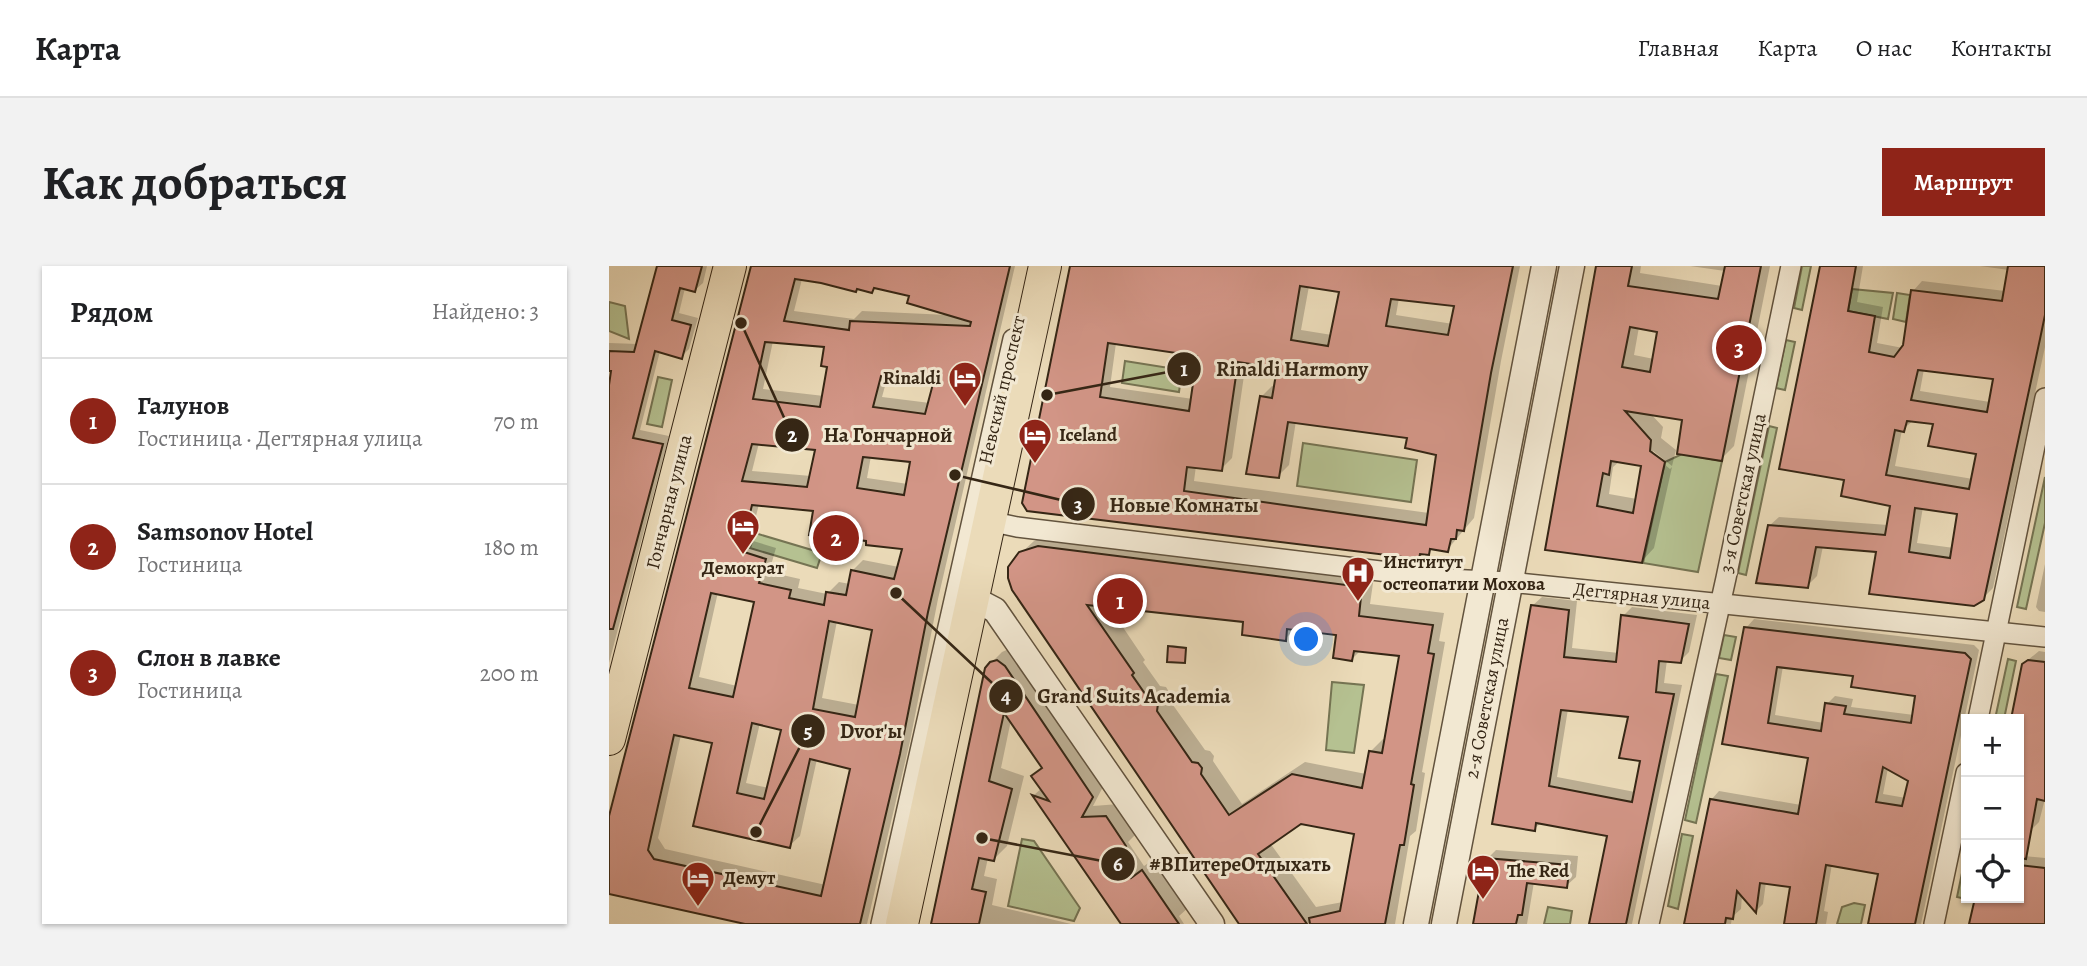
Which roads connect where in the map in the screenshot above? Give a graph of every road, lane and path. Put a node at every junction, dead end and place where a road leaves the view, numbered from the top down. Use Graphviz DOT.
graph roads {
  1 [pos="730,266"];
  2 [pos="1030,266"];
  3 [pos="1045,266"];
  4 [pos="1544,266"];
  5 [pos="1572,266"];
  6 [pos="1791,266"];
  7 [pos="2045,398"];
  8 [pos="989,521"];
  9 [pos="1482,582"];
  10 [pos="1510,582"];
  11 [pos="964,596"];
  12 [pos="1719,604"];
  13 [pos="1996,632"];
  14 [pos="2045,637"];
  15 [pos="1979,714"];
  16 [pos="609,739"];
  17 [pos="1965,777"];
  18 [pos="881,924"];
  19 [pos="902,924"];
  20 [pos="1212,924"];
  21 [pos="1416,924"];
  22 [pos="1444,924"];
  23 [pos="1649,924"];
  24 [pos="1934,924"];
  1 -- 16 [label="main road, Гончарная улица"];
  2 -- 11 [label="street, Невский проспект"];
  3 -- 8 [label="main road, Невский проспект"];
  4 -- 9 [label="street, 2-я Советская улица"];
  5 -- 10 [label="street, 2-я Советская улица"];
  6 -- 12 [label="street, 3-я Советская улица"];
  7 -- 13 [label="street"];
  8 -- 9 [label="street, Дегтярная улица"];
  8 -- 11 [label="main road, Невский проспект"];
  9 -- 10 [label="street, Дегтярная улица"];
  9 -- 21 [label="street, 2-я Советская улица"];
  10 -- 12 [label="street, Дегтярная улица"];
  10 -- 22 [label="street, 2-я Советская улица"];
  11 -- 18 [label="street, Невский проспект"];
  11 -- 19 [label="main road, Невский проспект"];
  11 -- 20 [label="street"];
  12 -- 13 [label="street, Дегтярная улица"];
  12 -- 23 [label="street, 3-я Советская улица"];
  13 -- 14 [label="street, Дегтярная улица"];
  13 -- 15 [label="street"];
  17 -- 24 [label="street"];
}
